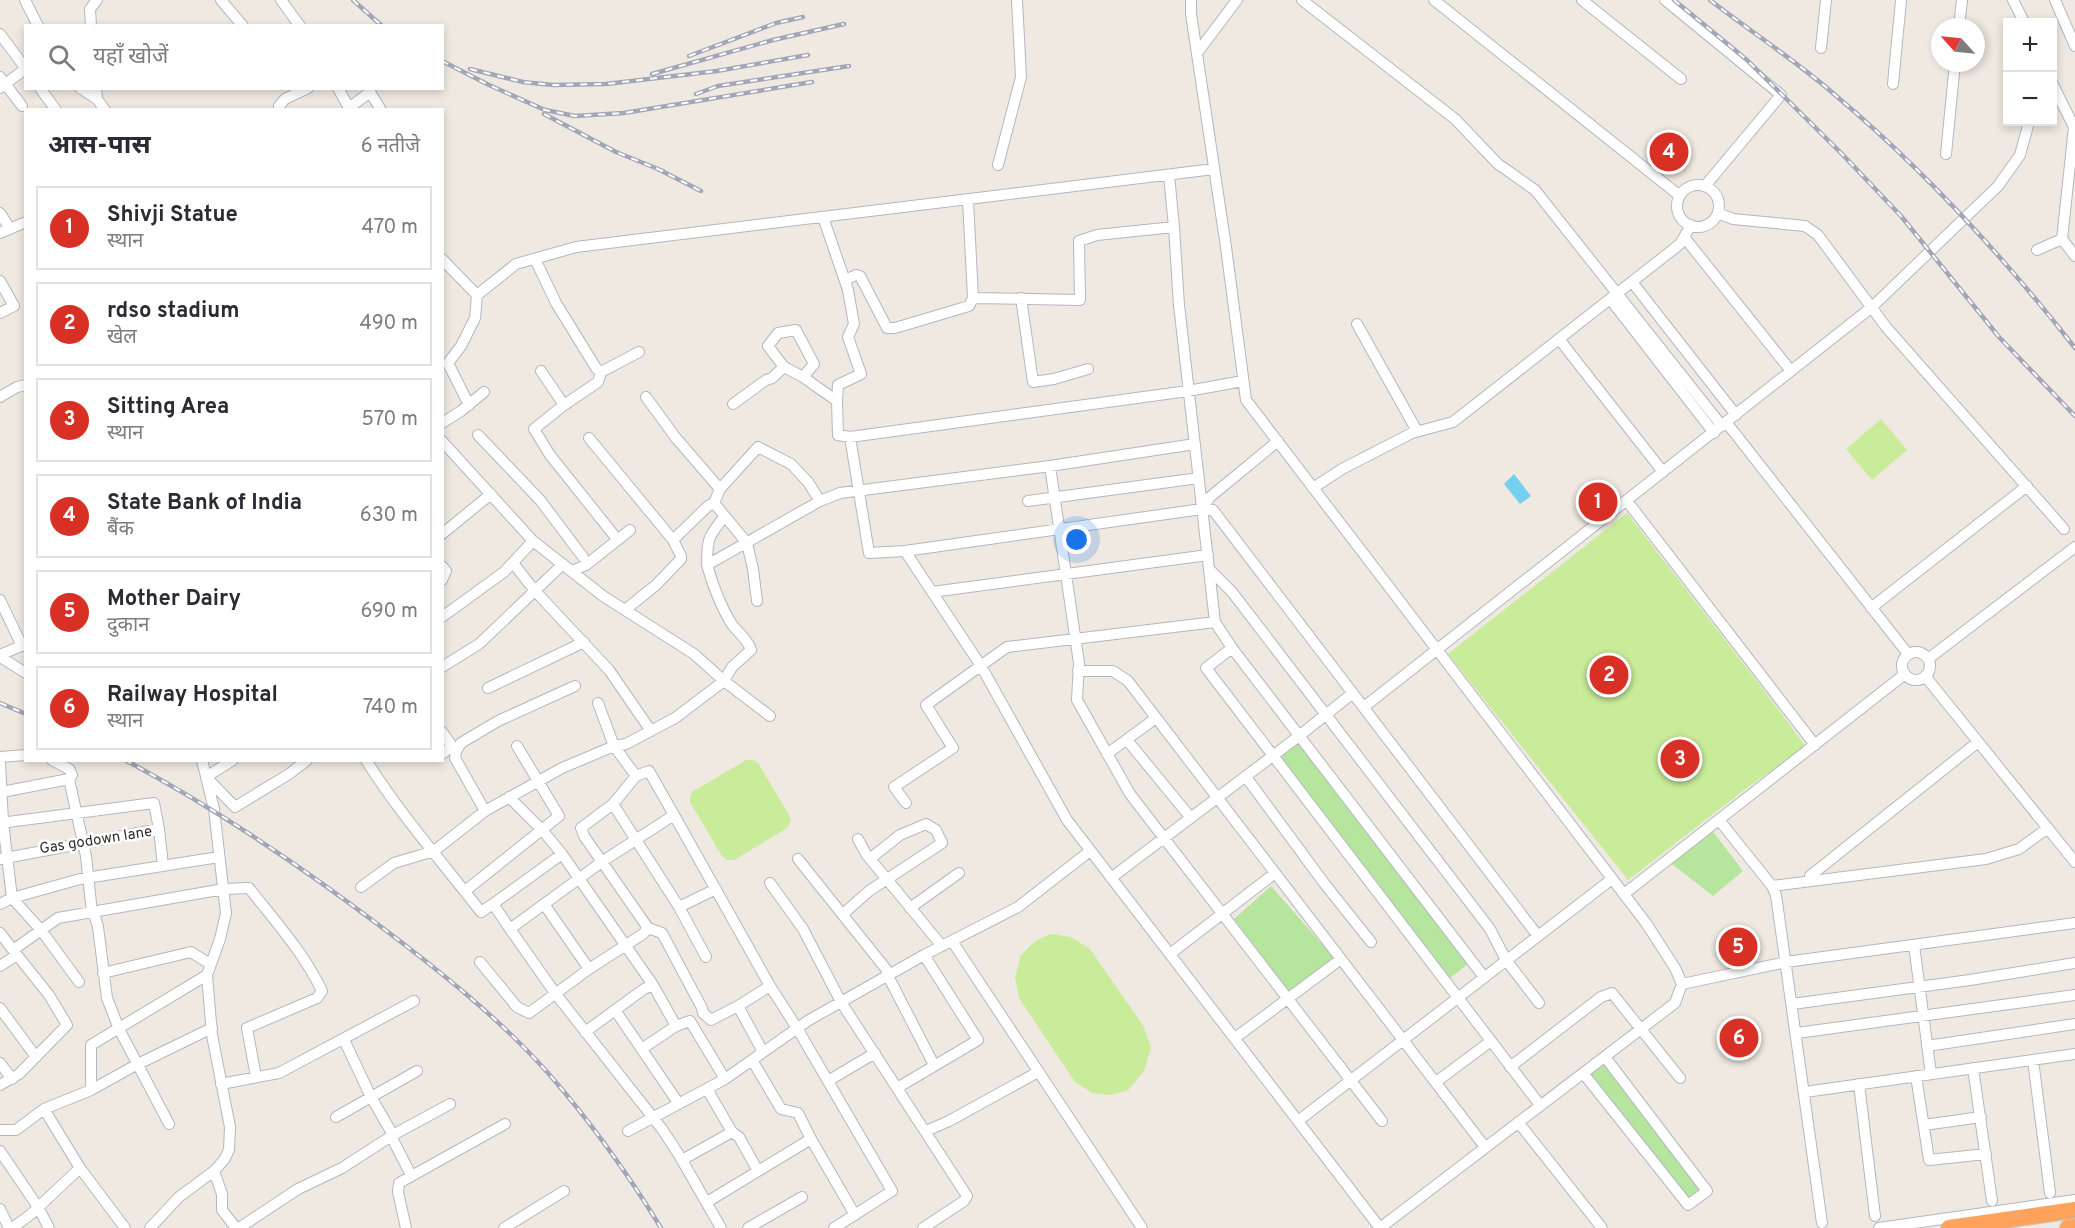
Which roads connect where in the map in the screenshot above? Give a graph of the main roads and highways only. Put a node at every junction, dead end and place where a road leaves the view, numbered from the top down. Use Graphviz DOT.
graph roads {
  1 [pos="2075,1210"];
  2 [pos="2075,1227"];
  3 [pos="1949,1228"];
  4 [pos="2068,1228"];
  1 -- 3 [label="highway"];
  2 -- 4 [label="highway"];
}
